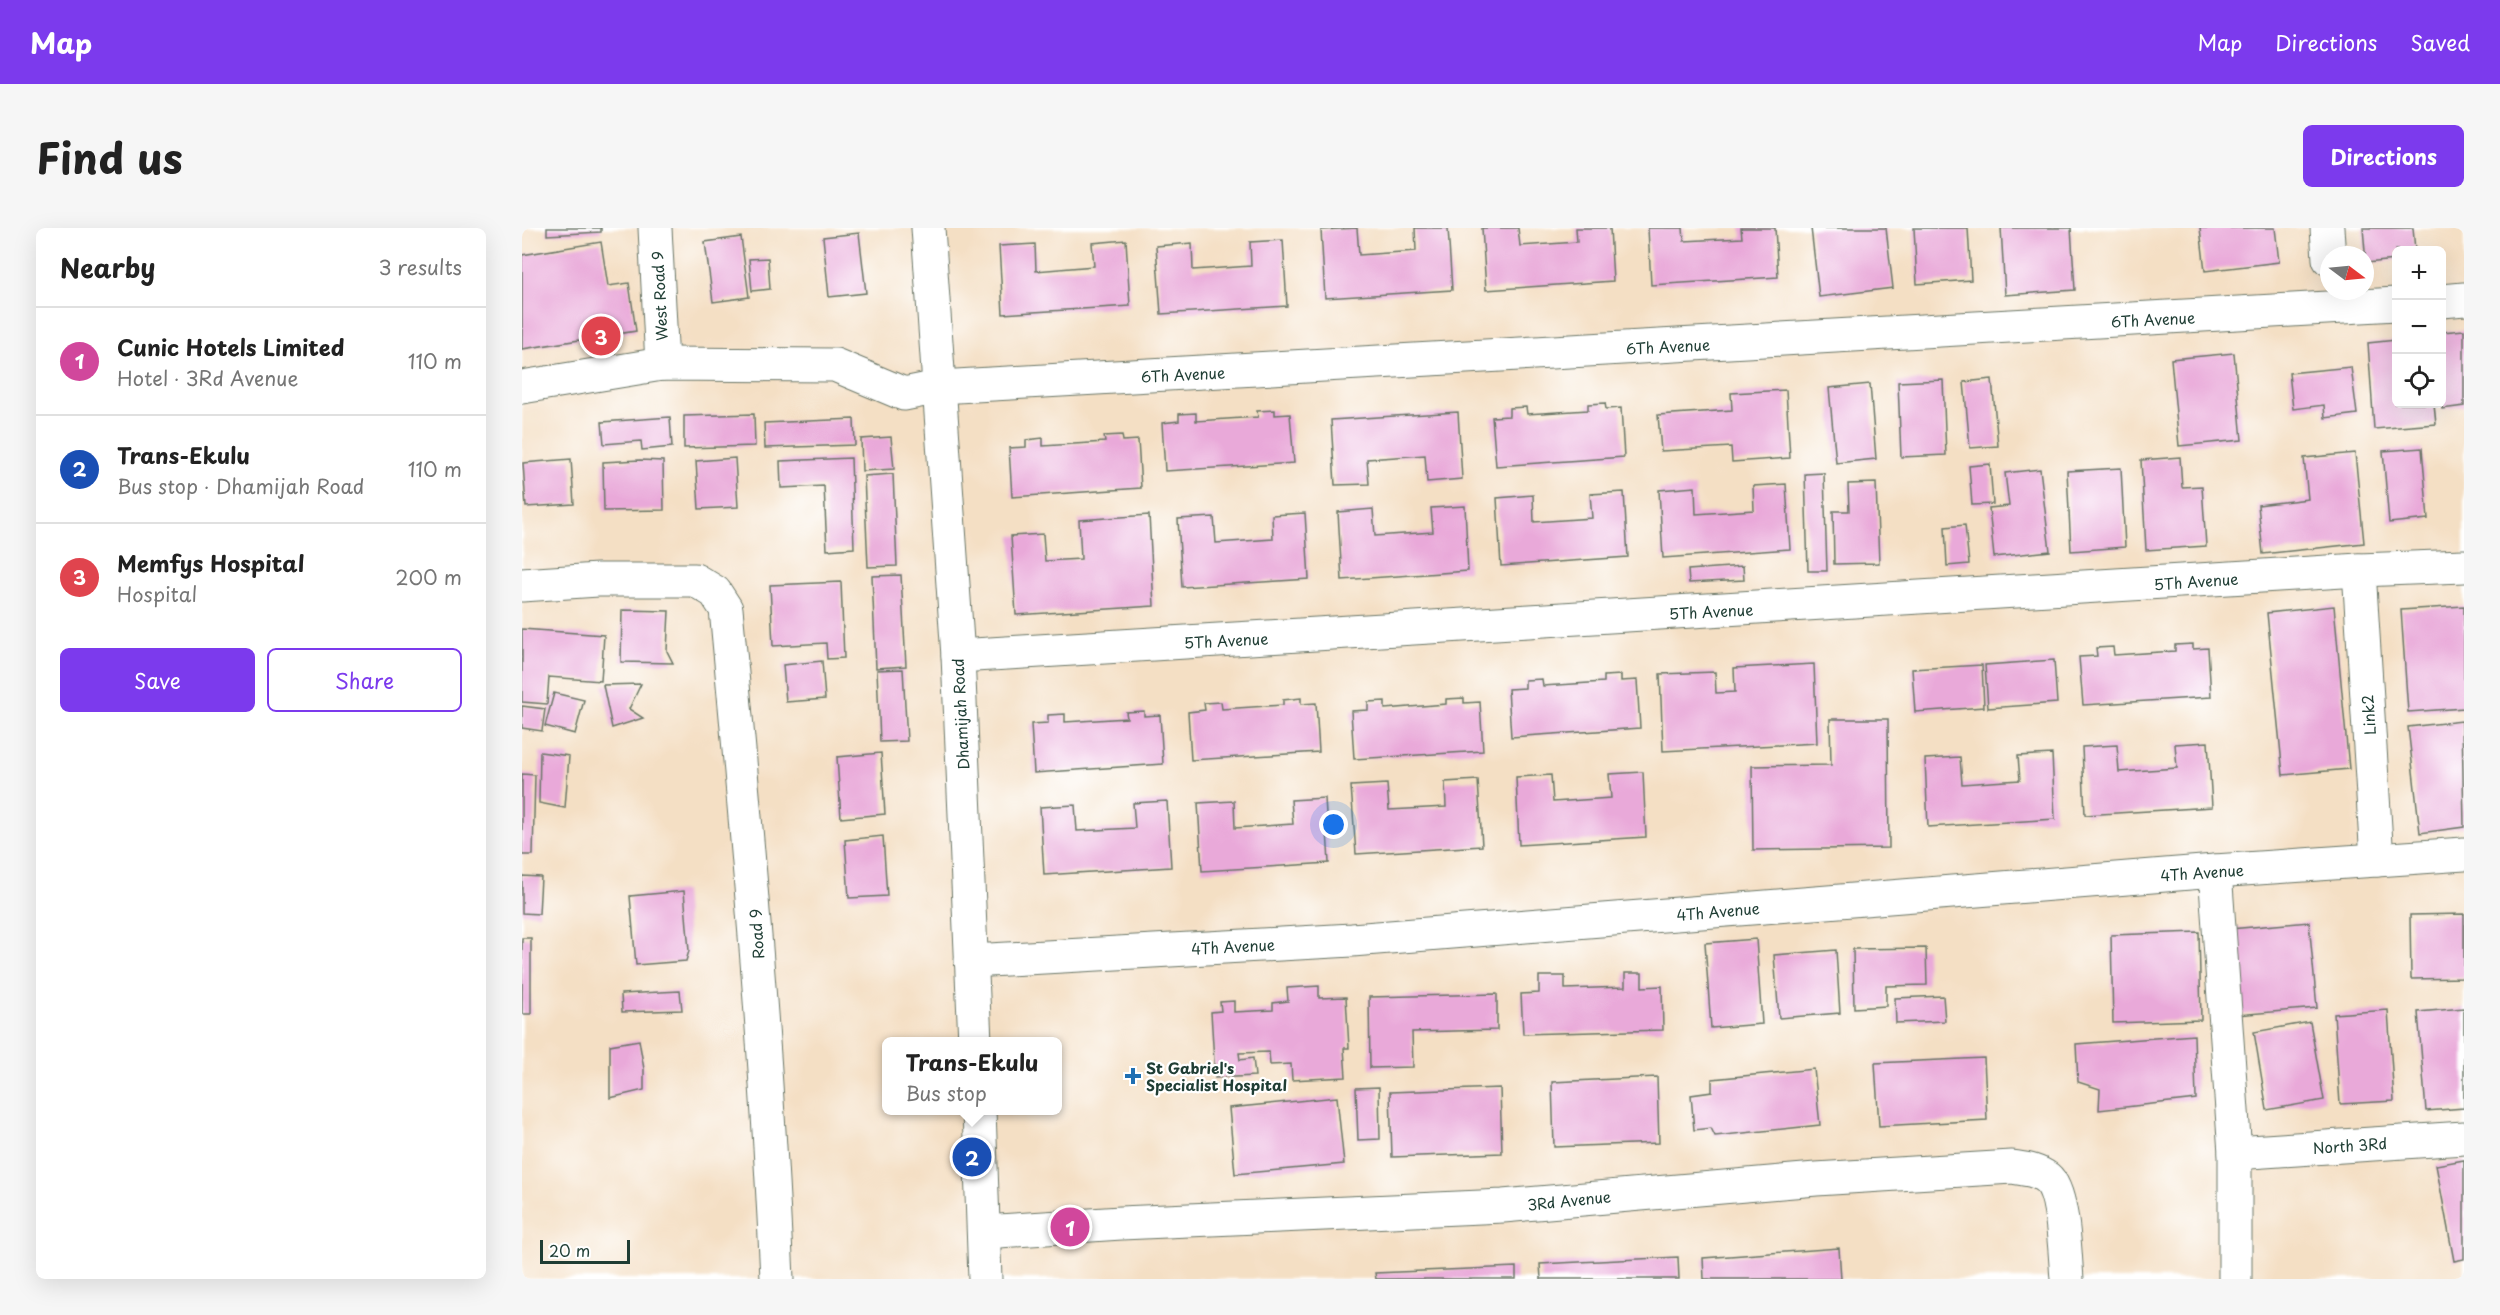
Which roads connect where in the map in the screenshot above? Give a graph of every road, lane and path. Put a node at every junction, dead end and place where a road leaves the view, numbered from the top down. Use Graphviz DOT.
graph roads {
  1 [pos="655,228"];
  2 [pos="928,228"];
  3 [pos="2327,228"];
  4 [pos="2328,246"];
  5 [pos="2464,299"];
  6 [pos="2332,300"];
  7 [pos="2446,301"];
  8 [pos="2392,304"];
  9 [pos="662,364"];
  10 [pos="522,387"];
  11 [pos="939,387"];
  12 [pos="2464,566"];
  13 [pos="2359,570"];
  14 [pos="522,585"];
  15 [pos="958,656"];
  16 [pos="2464,854"];
  17 [pos="2377,860"];
  18 [pos="2215,871"];
  19 [pos="971,961"];
  20 [pos="975,1037"];
  21 [pos="979,1115"];
  22 [pos="2464,1138"];
  23 [pos="2235,1153"];
  24 [pos="984,1232"];
  25 [pos="777,1279"];
  26 [pos="986,1279"];
  27 [pos="2067,1279"];
  28 [pos="2235,1279"];
  1 -- 9 [label="street, West Road 9"];
  2 -- 11 [label="street, Dhamijah Road"];
  3 -- 4 [label="street"];
  5 -- 7 [label="street"];
  6 -- 8 [label="street, 6Th Avenue"];
  6 -- 11 [label="street, 6Th Avenue"];
  9 -- 10 [label="street, 6Th Avenue"];
  9 -- 11 [label="street, 6Th Avenue"];
  11 -- 15 [label="street, Dhamijah Road"];
  12 -- 13 [label="street, 5Th Avenue"];
  13 -- 15 [label="street, 5Th Avenue"];
  13 -- 17 [label="street, Link2"];
  14 -- 25 [label="street, Road 9"];
  15 -- 19 [label="street, Dhamijah Road"];
  16 -- 17 [label="street, 4Th Avenue"];
  17 -- 18 [label="street, 4Th Avenue"];
  18 -- 19 [label="street, 4Th Avenue"];
  18 -- 23 [label="street"];
  19 -- 20 [label="street, Dhamijah Road"];
  21 -- 24 [label="street"];
  22 -- 23 [label="street, North 3Rd"];
  23 -- 28 [label="street"];
  24 -- 26 [label="street"];
  24 -- 27 [label="street, 3Rd Avenue"];
}
